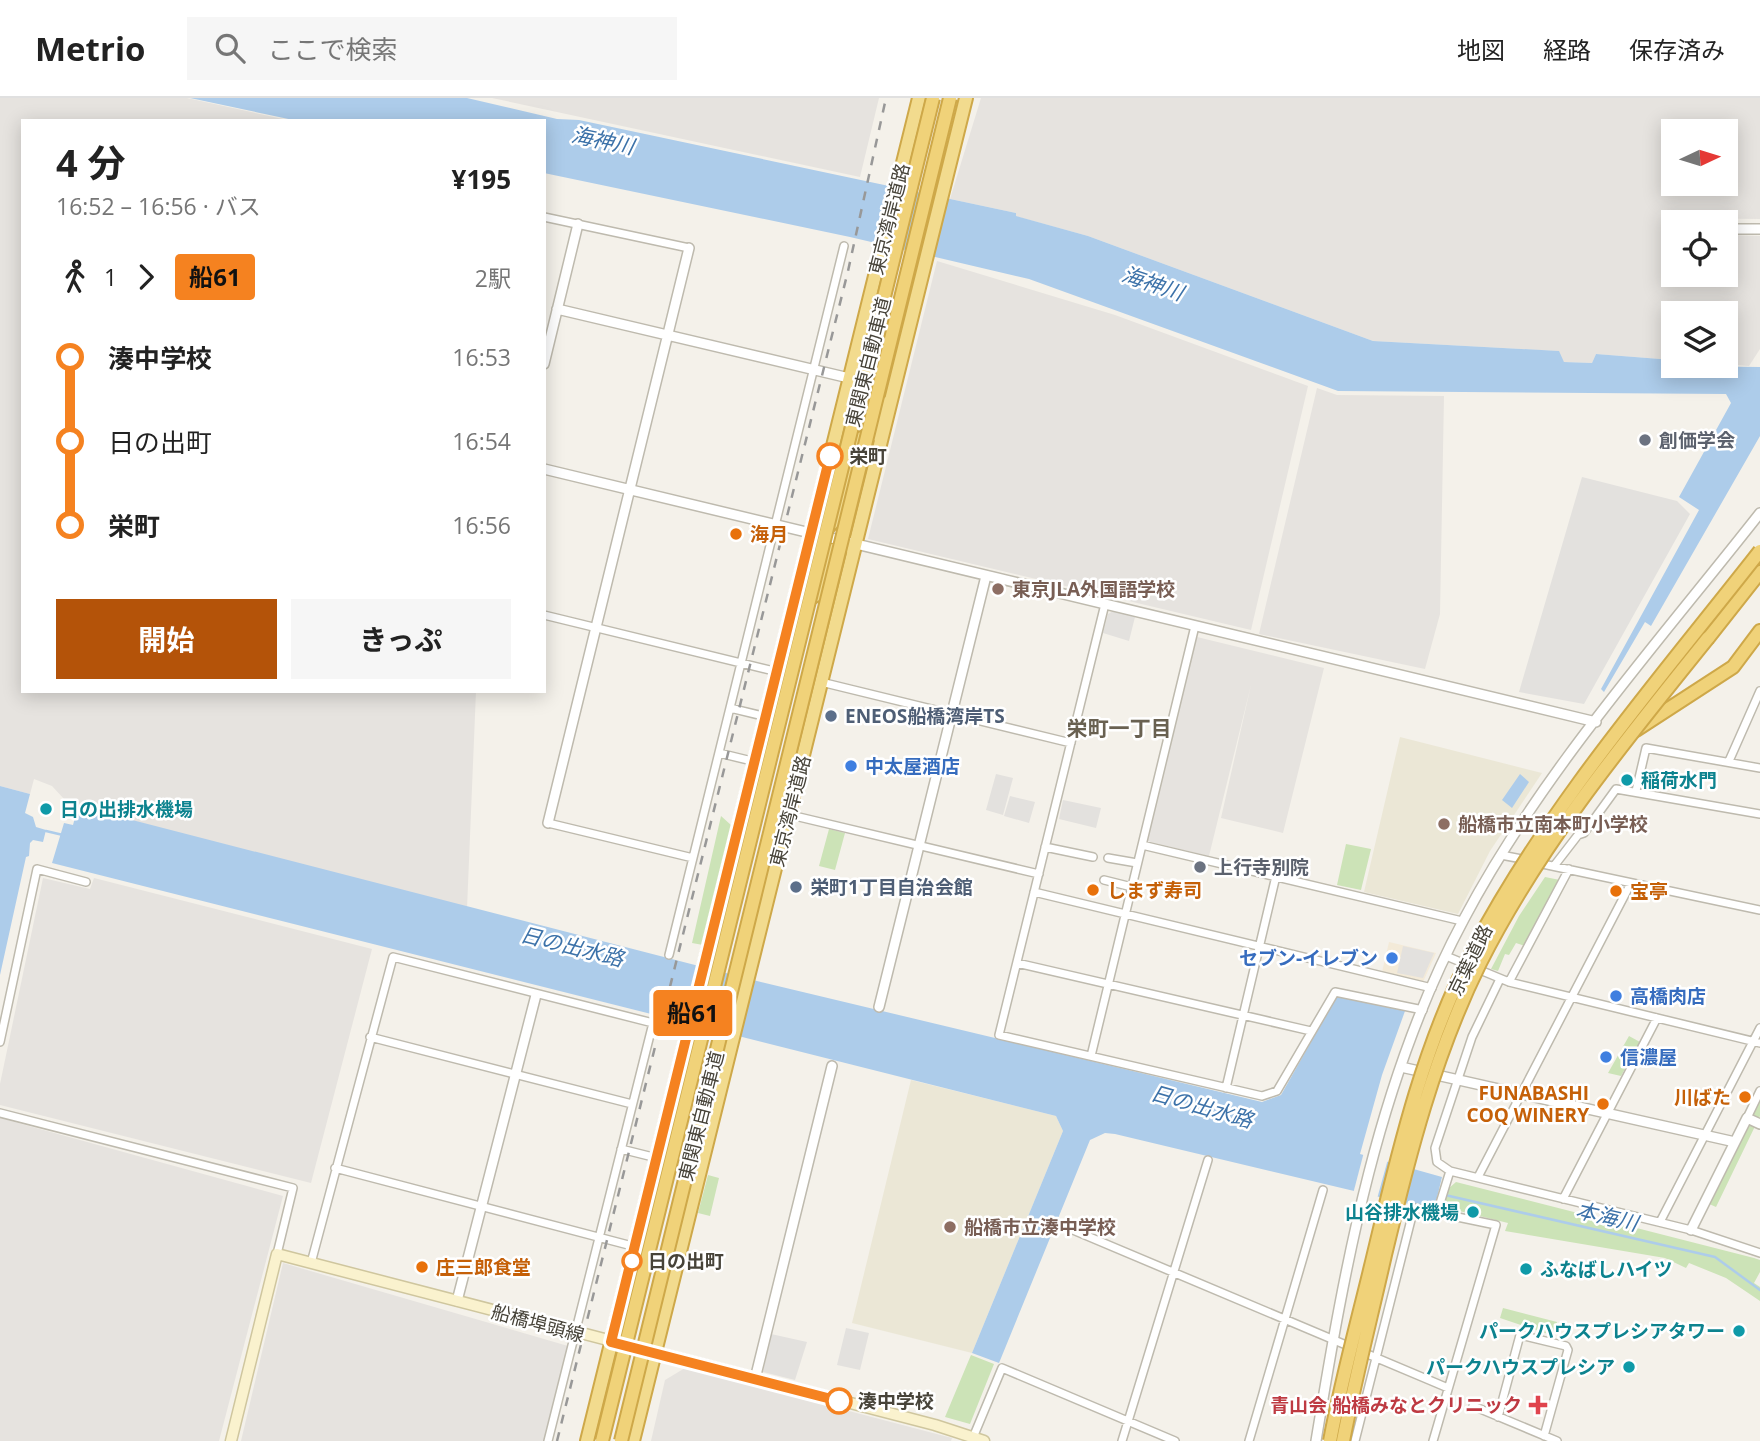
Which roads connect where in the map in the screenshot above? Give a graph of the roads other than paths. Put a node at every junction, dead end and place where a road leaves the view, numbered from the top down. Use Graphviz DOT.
graph roads {
  1 [pos="919,98"];
  2 [pos="933,98"];
  3 [pos="950,98"];
  4 [pos="966,98"];
  5 [pos="974,98"];
  6 [pos="946,180"];
  7 [pos="546,217"];
  8 [pos="578,224"];
  9 [pos="1738,229"];
  10 [pos="1760,229"];
  11 [pos="844,246"];
  12 [pos="689,248"];
  13 [pos="557,309"];
  14 [pos="668,336"];
  15 [pos="546,355"];
  16 [pos="813,370"];
  17 [pos="849,378"];
  18 [pos="892,399"];
  19 [pos="546,469"];
  20 [pos="630,489"];
  21 [pos="1760,513"];
  22 [pos="776,525"];
  23 [pos="811,534"];
  24 [pos="856,544"];
  25 [pos="1760,551"];
  26 [pos="1760,572"];
  27 [pos="986,576"];
  28 [pos="1105,604"];
  29 [pos="546,616"];
  30 [pos="1195,626"];
  31 [pos="596,628"];
  32 [pos="1760,631"];
  33 [pos="782,654"];
  34 [pos="741,663"];
  35 [pos="778,672"];
  36 [pos="821,682"];
  37 [pos="1760,691"];
  38 [pos="730,708"];
  39 [pos="1751,711"];
  40 [pos="952,714"];
  41 [pos="1760,715"];
  42 [pos="767,717"];
  43 [pos="1596,722"];
  44 [pos="1633,732"];
  45 [pos="1071,743"];
  46 [pos="719,753"];
  47 [pos="1729,761"];
  48 [pos="757,762"];
  49 [pos="1760,768"];
  50 [pos="1636,791"];
  51 [pos="1760,814"];
  52 [pos="799,817"];
  53 [pos="548,823"];
  54 [pos="1142,845"];
  55 [pos="919,847"];
  56 [pos="1045,847"];
  57 [pos="1501,855"];
  58 [pos="1093,857"];
  59 [pos="693,858"];
  60 [pos="1108,858"];
  61 [pos="1137,863"];
  62 [pos="1554,866"];
  63 [pos="1569,869"];
  64 [pos="1039,874"];
  65 [pos="1276,876"];
  66 [pos="1104,880"];
  67 [pos="86,882"];
  68 [pos="1631,883"];
  69 [pos="1132,887"];
  70 [pos="1034,892"];
  71 [pos="1760,910"];
  72 [pos="1125,914"];
  73 [pos="1462,921"];
  74 [pos="1260,945"];
  75 [pos="669,955"];
  76 [pos="1446,956"];
  77 [pos="1017,963"];
  78 [pos="1500,979"];
  79 [pos="1510,982"];
  80 [pos="1109,984"];
  81 [pos="1432,988"];
  82 [pos="536,995"];
  83 [pos="1573,998"];
  84 [pos="879,1007"];
  85 [pos="1423,1010"];
  86 [pos="1243,1015"];
  87 [pos="1657,1018"];
  88 [pos="1760,1028"];
  89 [pos="1311,1031"];
  90 [pos="370,1037"];
  91 [pos="0,1042"];
  92 [pos="1756,1042"];
  93 [pos="1091,1056"];
  94 [pos="832,1066"];
  95 [pos="1401,1067"];
  96 [pos="516,1073"];
  97 [pos="1457,1080"];
  98 [pos="1226,1088"];
  99 [pos="1760,1091"];
  100 [pos="1521,1093"];
  101 [pos="632,1104"];
  102 [pos="0,1113"];
  103 [pos="1607,1113"];
  104 [pos="1747,1118"];
  105 [pos="1760,1124"];
  106 [pos="1704,1135"];
  107 [pos="1735,1143"];
  108 [pos="621,1149"];
  109 [pos="657,1158"];
  110 [pos="1208,1160"];
  111 [pos="335,1168"];
  112 [pos="1450,1171"];
  113 [pos="1478,1177"];
  114 [pos="1323,1190"];
  115 [pos="1563,1199"];
  116 [pos="481,1207"];
  117 [pos="1437,1213"];
  118 [pos="1660,1222"];
  119 [pos="1061,1225"];
  120 [pos="1691,1230"];
  121 [pos="599,1238"];
  122 [pos="636,1247"];
  123 [pos="1760,1253"];
  124 [pos="277,1254"];
  125 [pos="310,1263"];
  126 [pos="1174,1273"];
  127 [pos="457,1301"];
  128 [pos="1285,1320"];
  129 [pos="575,1332"];
  130 [pos="1332,1338"];
  131 [pos="611,1342"];
  132 [pos="654,1354"];
  133 [pos="1376,1357"];
  134 [pos="755,1379"];
  135 [pos="1448,1388"];
  136 [pos="1473,1406"];
  137 [pos="1498,1417"];
  138 [pos="1130,1422"];
  139 [pos="1544,1436"];
  140 [pos="960,1437"];
  141 [pos="972,1439"];
  142 [pos="231,1441"];
  143 [pos="548,1441"];
  144 [pos="587,1441"];
  145 [pos="601,1441"];
  146 [pos="621,1441"];
  147 [pos="633,1441"];
  148 [pos="984,1441"];
  149 [pos="1122,1441"];
  150 [pos="1175,1441"];
  151 [pos="1250,1441"];
  152 [pos="1316,1441"];
  153 [pos="1330,1441"];
  154 [pos="1343,1441"];
  155 [pos="1355,1441"];
  156 [pos="1433,1441"];
  157 [pos="1557,1441"];
  1 -- 17 [label="highway, 東京湾岸道路"];
  2 -- 145 [label="highway, 東関東自動車道, bridge"];
  3 -- 146 [label="highway, 東関東自動車道, bridge"];
  4 -- 6 [label="highway, 東京湾岸道路"];
  5 -- 6 [label="highway, 東京湾岸道路"];
  6 -- 18 [label="highway, 東京湾岸道路"];
  7 -- 8 [label="street"];
  8 -- 12 [label="street"];
  8 -- 13 [label="street"];
  9 -- 10 [label="street"];
  11 -- 16 [label="street"];
  12 -- 14 [label="street"];
  13 -- 14 [label="street"];
  13 -- 15 [label="street"];
  14 -- 16 [label="street"];
  14 -- 20 [label="street"];
  16 -- 17 [label="street"];
  16 -- 22 [label="street"];
  17 -- 23 [label="highway, 東京湾岸道路"];
  18 -- 23 [label="highway"];
  18 -- 24 [label="highway, 東京湾岸道路"];
  19 -- 20 [label="street"];
  20 -- 22 [label="street"];
  20 -- 31 [label="street"];
  21 -- 43 [label="street"];
  22 -- 23 [label="street"];
  22 -- 34 [label="street"];
  23 -- 24 [label="street"];
  23 -- 33 [label="highway, 東京湾岸道路"];
  24 -- 27 [label="street"];
  24 -- 33 [label="highway"];
  24 -- 36 [label="highway, 東京湾岸道路"];
  25 -- 153 [label="highway, 京葉道路, bridge"];
  26 -- 44 [label="highway, 京葉道路, bridge"];
  27 -- 28 [label="street"];
  27 -- 40 [label="street"];
  28 -- 30 [label="street"];
  28 -- 45 [label="street"];
  29 -- 31 [label="street"];
  30 -- 43 [label="street"];
  30 -- 54 [label="street"];
  31 -- 34 [label="street"];
  31 -- 53 [label="street"];
  32 -- 44 [label="highway"];
  33 -- 35 [label="highway, 東京湾岸道路"];
  34 -- 35 [label="street"];
  34 -- 38 [label="street"];
  35 -- 42 [label="highway, 東京湾岸道路"];
  36 -- 40 [label="street"];
  36 -- 132 [label="highway, 東京湾岸道路"];
  37 -- 39 [label="street"];
  38 -- 42 [label="street"];
  38 -- 46 [label="street"];
  39 -- 41 [label="street"];
  39 -- 47 [label="street"];
  40 -- 45 [label="street"];
  40 -- 55 [label="street"];
  42 -- 48 [label="highway, 東京湾岸道路"];
  43 -- 57 [label="street"];
  44 -- 154 [label="highway, 京葉道路, bridge"];
  45 -- 56 [label="street"];
  46 -- 48 [label="street"];
  46 -- 59 [label="street"];
  47 -- 49 [label="street"];
  47 -- 50 [label="street"];
  48 -- 109 [label="highway, 東京湾岸道路"];
  50 -- 51 [label="street"];
  50 -- 62 [label="street"];
  52 -- 55 [label="street"];
  53 -- 59 [label="street"];
  54 -- 61 [label="street"];
  54 -- 65 [label="street"];
  55 -- 64 [label="street"];
  55 -- 84 [label="street"];
  56 -- 58 [label="street"];
  56 -- 64 [label="street"];
  57 -- 62 [label="street"];
  57 -- 73 [label="street"];
  59 -- 75 [label="street"];
  60 -- 61 [label="street"];
  61 -- 69 [label="street"];
  62 -- 63 [label="street"];
  63 -- 68 [label="street"];
  63 -- 79 [label="street"];
  64 -- 70 [label="street"];
  65 -- 73 [label="street"];
  65 -- 74 [label="street"];
  66 -- 69 [label="street"];
  67 -- 91 [label="street"];
  68 -- 71 [label="street"];
  68 -- 83 [label="street"];
  69 -- 72 [label="street"];
  70 -- 72 [label="street"];
  70 -- 77 [label="street"];
  72 -- 74 [label="street"];
  72 -- 80 [label="street"];
  73 -- 76 [label="street"];
  74 -- 81 [label="street"];
  74 -- 86 [label="street"];
  76 -- 78 [label="street"];
  76 -- 81 [label="street"];
  77 -- 80 [label="street"];
  77 -- 93 [label="street"];
  78 -- 79 [label="street"];
  78 -- 97 [label="street"];
  79 -- 83 [label="street"];
  80 -- 86 [label="street"];
  80 -- 93 [label="street"];
  81 -- 85 [label="street"];
  82 -- 90 [label="street"];
  82 -- 96 [label="street"];
  82 -- 101 [label="street"];
  83 -- 87 [label="street"];
  83 -- 100 [label="street"];
  85 -- 89 [label="street"];
  85 -- 95 [label="street"];
  86 -- 89 [label="street"];
  86 -- 98 [label="street"];
  87 -- 92 [label="street"];
  87 -- 103 [label="street"];
  88 -- 92 [label="street"];
  89 -- 98 [label="street"];
  90 -- 96 [label="street"];
  90 -- 111 [label="street"];
  92 -- 106 [label="street"];
  93 -- 98 [label="street"];
  94 -- 134 [label="street"];
  95 -- 97 [label="street"];
  95 -- 130 [label="street"];
  96 -- 101 [label="street"];
  96 -- 116 [label="street"];
  97 -- 100 [label="street"];
  97 -- 112 [label="street"];
  99 -- 104 [label="street"];
  100 -- 103 [label="street"];
  100 -- 113 [label="street"];
  101 -- 108 [label="street"];
  102 -- 124 [label="street"];
  103 -- 106 [label="street"];
  103 -- 115 [label="street"];
  104 -- 105 [label="street"];
  104 -- 107 [label="street"];
  106 -- 107 [label="street"];
  106 -- 118 [label="street"];
  107 -- 120 [label="street"];
  108 -- 109 [label="street"];
  108 -- 121 [label="street"];
  109 -- 122 [label="highway, 東京湾岸道路"];
  110 -- 126 [label="street"];
  111 -- 116 [label="street"];
  111 -- 125 [label="street"];
  112 -- 113 [label="street"];
  112 -- 117 [label="street"];
  113 -- 115 [label="street"];
  114 -- 128 [label="street"];
  115 -- 118 [label="street"];
  116 -- 121 [label="street"];
  116 -- 127 [label="street"];
  117 -- 133 [label="street"];
  117 -- 135 [label="street"];
  118 -- 120 [label="street"];
  119 -- 126 [label="street"];
  120 -- 123 [label="street"];
  121 -- 122 [label="street"];
  121 -- 129 [label="street"];
  122 -- 131 [label="highway, 東京湾岸道路"];
  124 -- 125 [label="main road, 船橋埠頭線"];
  124 -- 142 [label="main road"];
  125 -- 127 [label="main road, 船橋埠頭線"];
  126 -- 128 [label="street"];
  126 -- 138 [label="street"];
  127 -- 129 [label="main road, 船橋埠頭線"];
  128 -- 130 [label="street"];
  128 -- 151 [label="street"];
  129 -- 131 [label="main road, 船橋埠頭線"];
  129 -- 143 [label="street"];
  130 -- 133 [label="street"];
  130 -- 152 [label="street"];
  131 -- 132 [label="main road, 船橋埠頭線"];
  131 -- 144 [label="highway, 東京湾岸道路"];
  132 -- 134 [label="main road, 船橋埠頭線"];
  132 -- 147 [label="highway, 東京湾岸道路"];
  133 -- 135 [label="street"];
  133 -- 155 [label="street"];
  134 -- 140 [label="main road, 船橋埠頭線"];
  135 -- 156 [label="street"];
  136 -- 137 [label="street"];
  137 -- 139 [label="street"];
  137 -- 139 [label="street"];
  138 -- 141 [label="street"];
  138 -- 149 [label="street"];
  138 -- 150 [label="street"];
  139 -- 157 [label="street"];
  140 -- 141 [label="main road, 船橋埠頭線"];
  141 -- 148 [label="main road, 船橋埠頭線"];
}
